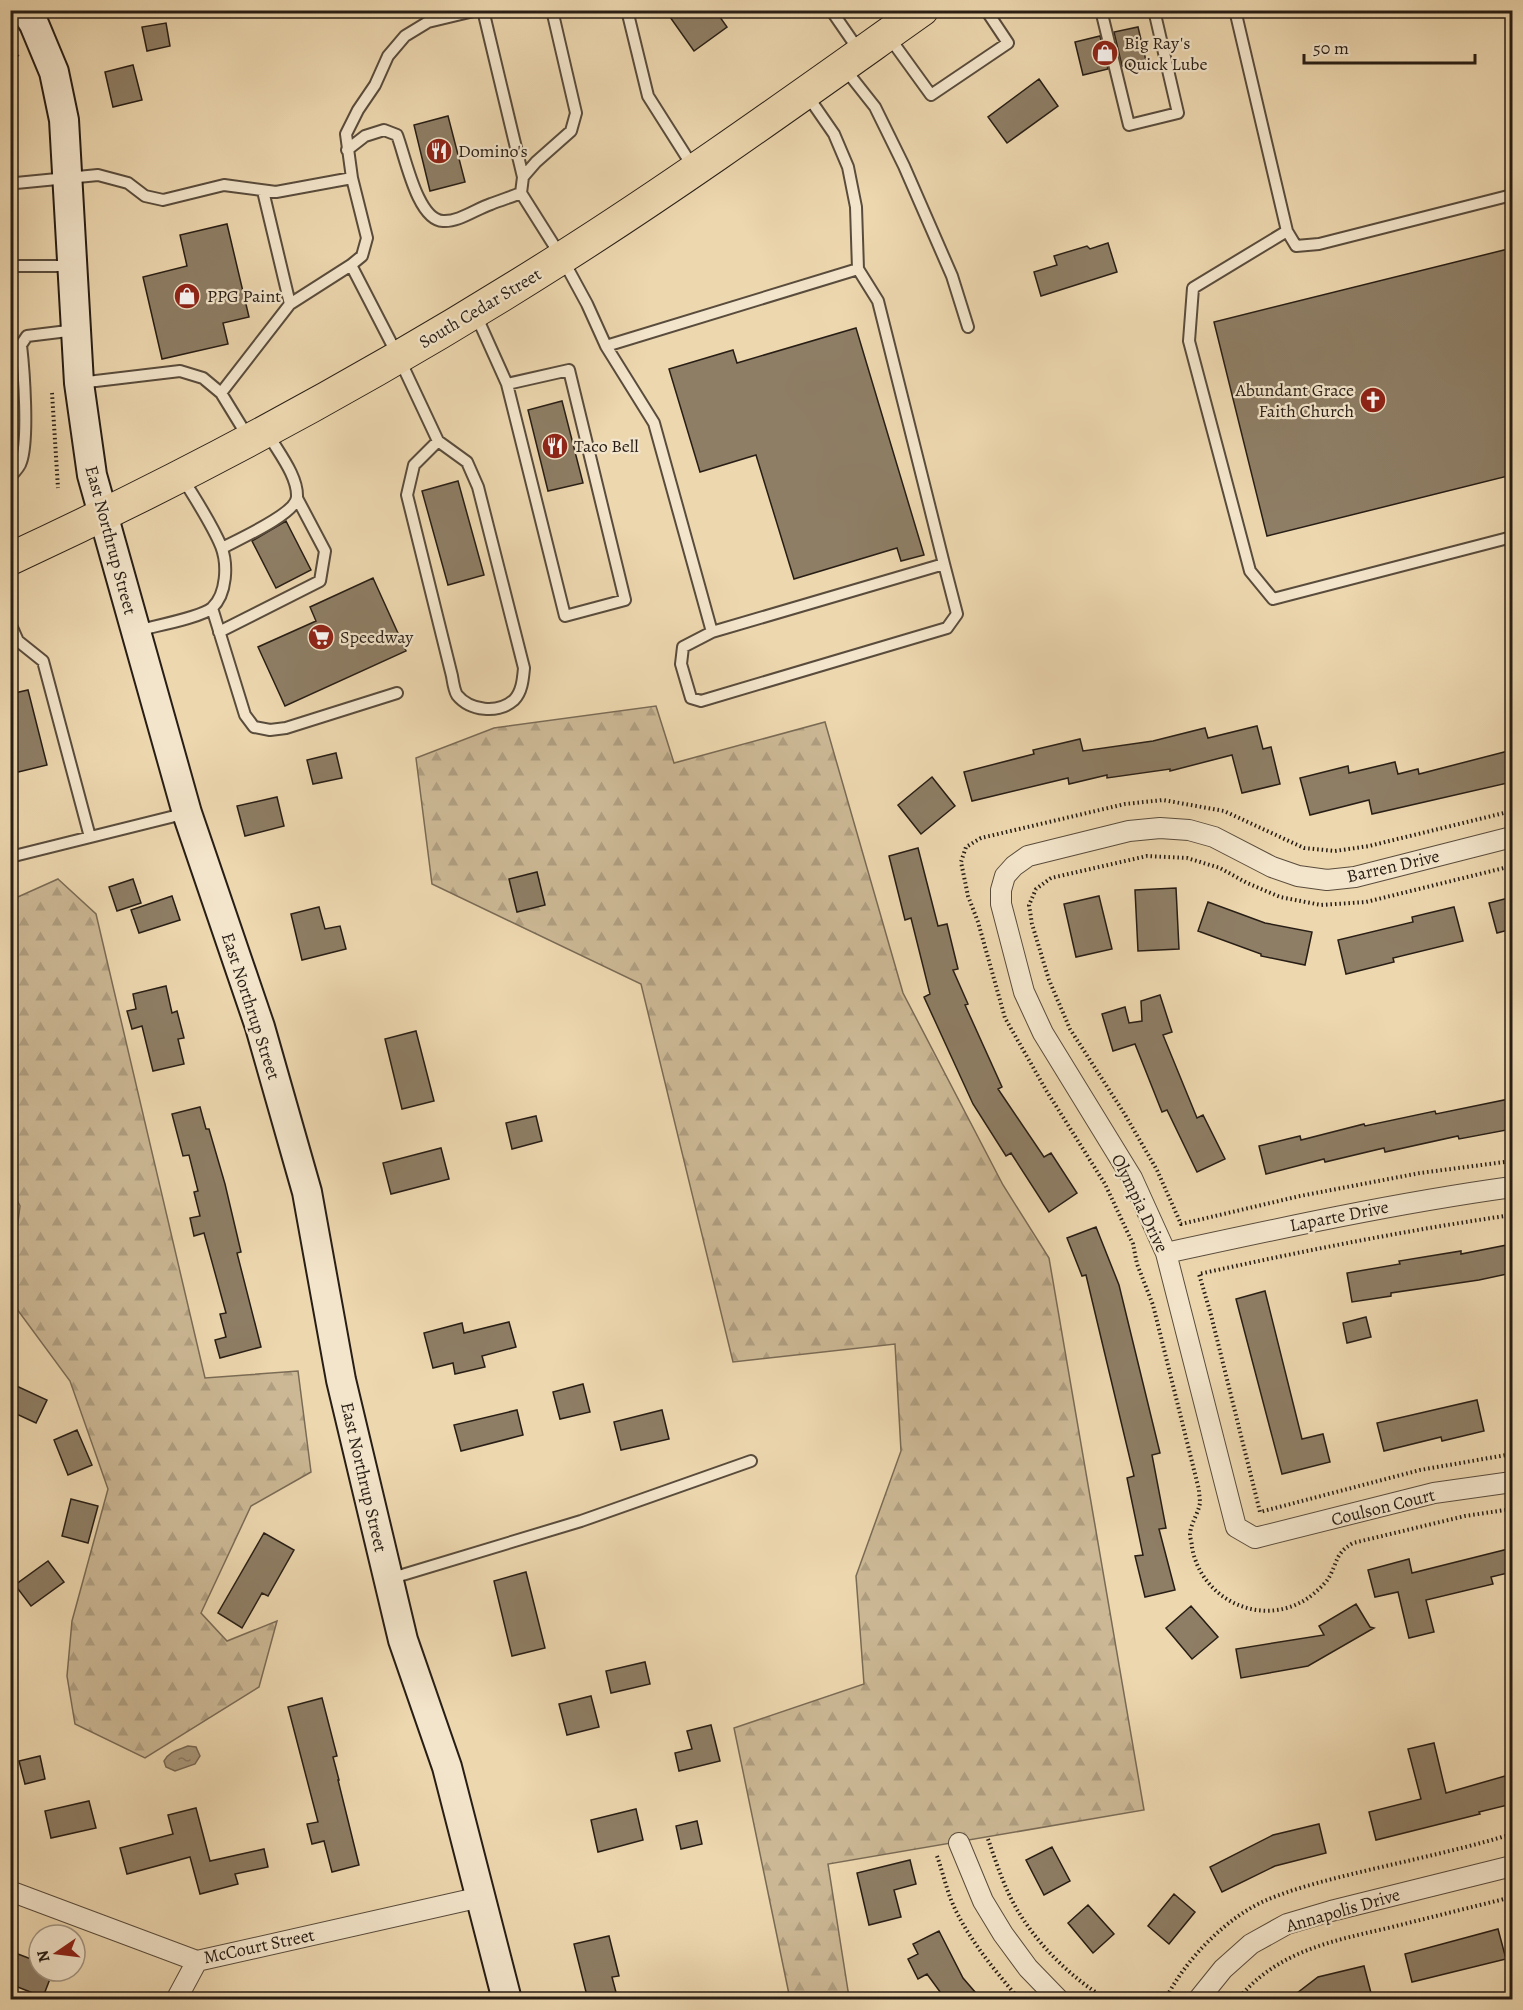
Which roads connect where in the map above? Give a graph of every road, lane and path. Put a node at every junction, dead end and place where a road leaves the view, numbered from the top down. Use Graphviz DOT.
graph roads {
  1 [pos="25,10"];
  2 [pos="478,10"];
  3 [pos="483,10"];
  4 [pos="552,10"];
  5 [pos="627,10"];
  6 [pos="831,10"];
  7 [pos="922,10"];
  8 [pos="986,10"];
  9 [pos="1101,10"];
  10 [pos="1154,10"];
  11 [pos="1235,10"];
  12 [pos="887,35"];
  13 [pos="852,60"];
  14 [pos="805,93"];
  15 [pos="347,150"];
  16 [pos="695,170"];
  17 [pos="523,177"];
  18 [pos="68,178"];
  19 [pos="352,178"];
  20 [pos="10,187"];
  21 [pos="263,191"];
  22 [pos="521,193"];
  23 [pos="1512,195"];
  24 [pos="1287,231"];
  25 [pos="562,258"];
  26 [pos="10,261"];
  27 [pos="351,265"];
  28 [pos="74,266"];
  29 [pos="858,268"];
  30 [pos="290,304"];
  31 [pos="475,312"];
  32 [pos="968,327"];
  33 [pos="76,330"];
  34 [pos="606,346"];
  35 [pos="399,357"];
  36 [pos="79,383"];
  37 [pos="507,384"];
  38 [pos="221,393"];
  39 [pos="258,436"];
  40 [pos="438,441"];
  41 [pos="182,476"];
  42 [pos="10,477"];
  43 [pos="297,498"];
  44 [pos="103,516"];
  45 [pos="1512,537"];
  46 [pos="222,548"];
  47 [pos="10,559"];
  48 [pos="944,564"];
  49 [pos="212,608"];
  50 [pos="10,623"];
  51 [pos="136,631"];
  52 [pos="219,632"];
  53 [pos="712,632"];
  54 [pos="14,643"];
  55 [pos="397,693"];
  56 [pos="1512,811"];
  57 [pos="187,813"];
  58 [pos="90,837"];
  59 [pos="1512,837"];
  60 [pos="10,857"];
  61 [pos="1512,866"];
  62 [pos="1005,876"];
  63 [pos="1512,1161"];
  64 [pos="1512,1187"];
  65 [pos="1512,1215"];
  66 [pos="1166,1253"];
  67 [pos="1512,1454"];
  68 [pos="752,1461"];
  69 [pos="1512,1482"];
  70 [pos="1512,1509"];
  71 [pos="1255,1538"];
  72 [pos="388,1579"];
  73 [pos="988,1839"];
  74 [pos="959,1843"];
  75 [pos="937,1856"];
  76 [pos="1512,1866"];
  77 [pos="10,1892"];
  78 [pos="1512,1897"];
  79 [pos="481,1898"];
  80 [pos="197,1961"];
  81 [pos="176,2000"];
  82 [pos="507,2000"];
  83 [pos="1020,2000"];
  84 [pos="1059,2000"];
  85 [pos="1108,2000"];
  86 [pos="1198,2000"];
  87 [pos="1237,2000"];
  1 -- 18 [label="street, East Northrup Street"];
  2 -- 15 [label="lane"];
  3 -- 17 [label="lane"];
  4 -- 17 [label="lane"];
  5 -- 16 [label="lane"];
  6 -- 13 [label="lane"];
  7 -- 12 [label="main road, South Cedar Street"];
  8 -- 12 [label="lane"];
  9 -- 10 [label="lane"];
  11 -- 24 [label="lane"];
  12 -- 13 [label="main road, South Cedar Street"];
  13 -- 14 [label="main road, South Cedar Street"];
  13 -- 32 [label="lane"];
  14 -- 16 [label="main road, South Cedar Street"];
  14 -- 29 [label="lane"];
  15 -- 19 [label="lane"];
  15 -- 22 [label="lane"];
  16 -- 25 [label="main road, South Cedar Street"];
  17 -- 22 [label="lane"];
  18 -- 20 [label="lane"];
  18 -- 21 [label="lane"];
  18 -- 28 [label="street, East Northrup Street"];
  19 -- 21 [label="lane"];
  19 -- 27 [label="lane"];
  21 -- 30 [label="lane"];
  22 -- 25 [label="lane"];
  23 -- 24 [label="lane"];
  24 -- 45 [label="lane"];
  25 -- 31 [label="main road, South Cedar Street"];
  25 -- 34 [label="lane"];
  26 -- 28 [label="lane"];
  27 -- 30 [label="lane"];
  27 -- 35 [label="lane"];
  28 -- 33 [label="street, East Northrup Street"];
  29 -- 34 [label="lane"];
  29 -- 48 [label="lane"];
  30 -- 38 [label="lane"];
  31 -- 35 [label="main road, South Cedar Street"];
  31 -- 37 [label="lane"];
  33 -- 36 [label="street, East Northrup Street"];
  33 -- 42 [label="lane"];
  34 -- 53 [label="lane"];
  35 -- 39 [label="main road, South Cedar Street"];
  35 -- 40 [label="lane"];
  36 -- 38 [label="lane"];
  36 -- 44 [label="street, East Northrup Street"];
  37 -- 37 [label="lane"];
  38 -- 39 [label="lane"];
  39 -- 41 [label="main road, South Cedar Street"];
  39 -- 43 [label="lane"];
  40 -- 40 [label="lane"];
  41 -- 44 [label="main road, South Cedar Street"];
  41 -- 46 [label="lane"];
  43 -- 46 [label="lane"];
  43 -- 52 [label="lane"];
  44 -- 47 [label="main road, South Cedar Street"];
  44 -- 51 [label="street, East Northrup Street"];
  46 -- 49 [label="lane"];
  48 -- 53 [label="lane"];
  48 -- 53 [label="lane"];
  49 -- 51 [label="lane"];
  49 -- 52 [label="lane"];
  50 -- 54 [label="lane"];
  51 -- 57 [label="street, East Northrup Street"];
  52 -- 55 [label="lane"];
  54 -- 58 [label="lane"];
  56 -- 70 [label="path"];
  57 -- 58 [label="lane"];
  57 -- 72 [label="street, East Northrup Street"];
  58 -- 60 [label="lane"];
  59 -- 62 [label="street, Barren Drive"];
  61 -- 63 [label="path"];
  62 -- 66 [label="street, Olympia Drive"];
  64 -- 66 [label="street, Laparte Drive"];
  65 -- 67 [label="path"];
  66 -- 71 [label="street, Olympia Drive"];
  68 -- 72 [label="lane"];
  69 -- 71 [label="street, Coulson Court"];
  72 -- 79 [label="street, East Northrup Street"];
  73 -- 85 [label="path"];
  74 -- 84 [label="street"];
  75 -- 83 [label="path"];
  76 -- 86 [label="street, Annapolis Drive"];
  77 -- 80 [label="street, McCourt Street"];
  78 -- 87 [label="path"];
  79 -- 80 [label="street, McCourt Street"];
  79 -- 82 [label="street, East Northrup Street"];
  80 -- 81 [label="street"];
}
